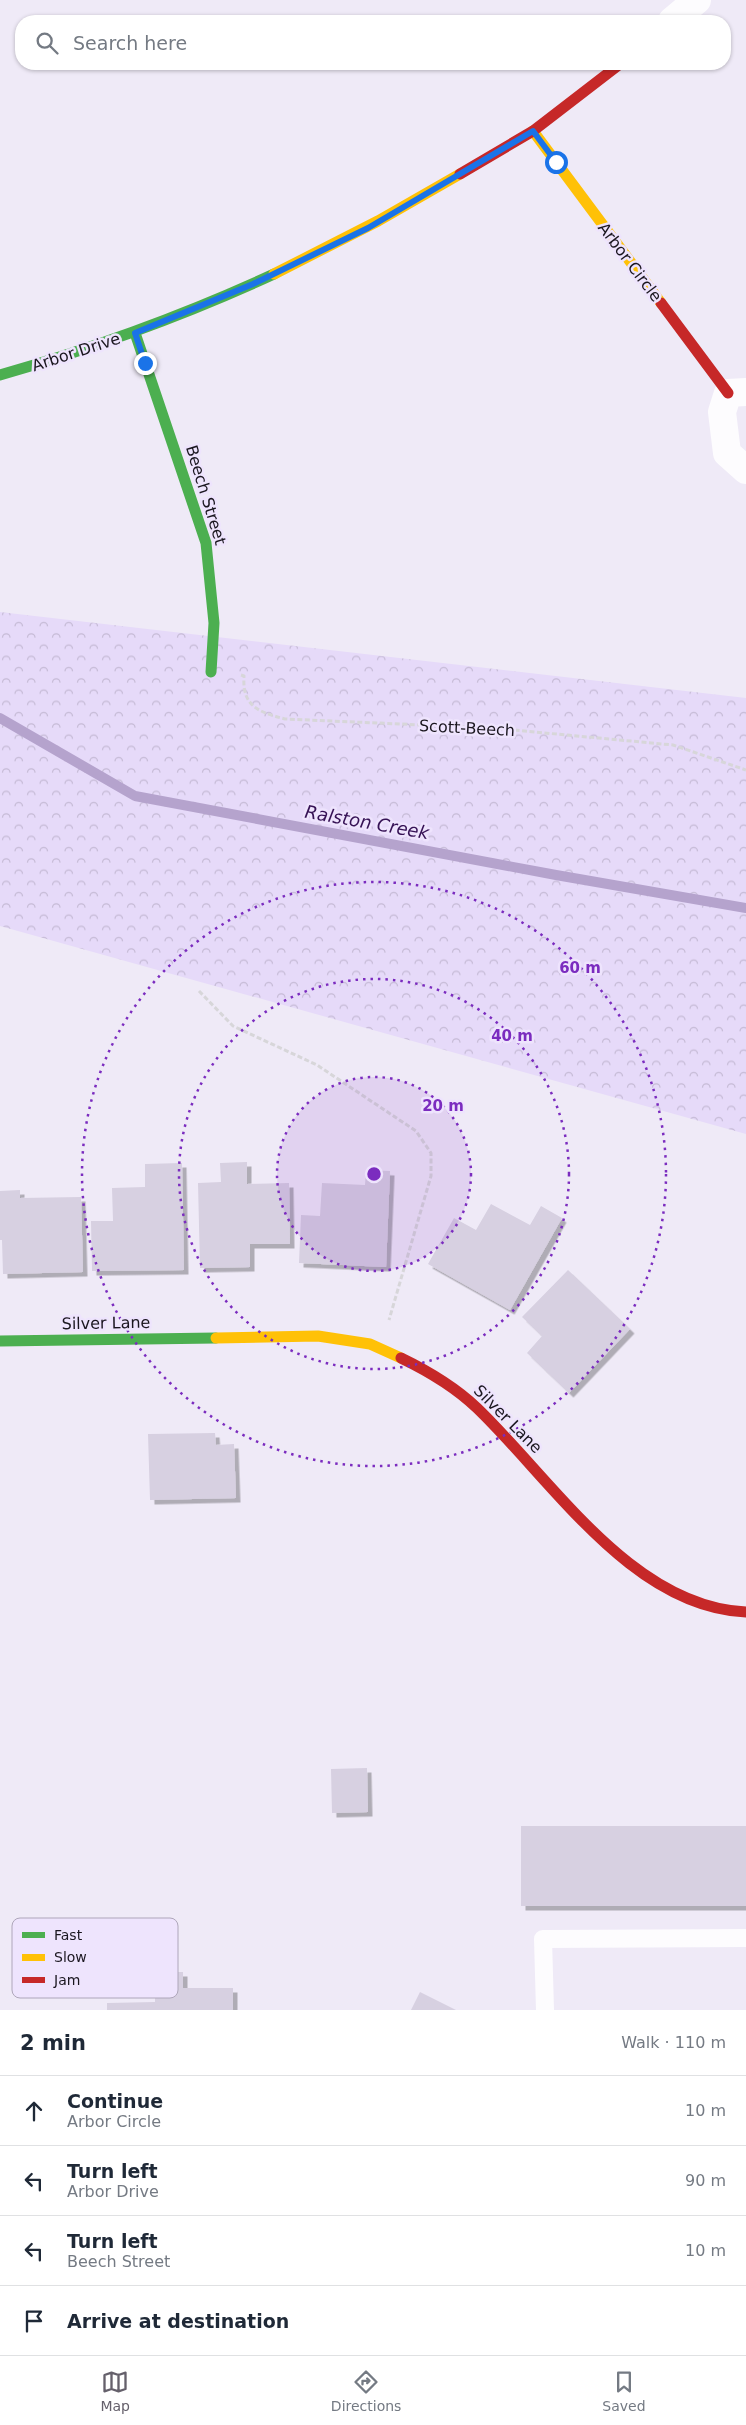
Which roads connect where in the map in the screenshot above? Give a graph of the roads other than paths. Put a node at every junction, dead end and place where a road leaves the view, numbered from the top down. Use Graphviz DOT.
graph roads {
  1 [pos="697,0"];
  2 [pos="679,15"];
  3 [pos="612,70"];
  4 [pos="533,131"];
  5 [pos="135,333"];
  6 [pos="0,375"];
  7 [pos="737,393"];
  8 [pos="746,470"];
  9 [pos="211,672"];
  10 [pos="0,1341"];
  11 [pos="746,1612"];
  12 [pos="746,1938"];
  13 [pos="545,2010"];
  1 -- 2 [label="street"];
  3 -- 4 [label="street, Arbor Drive"];
  4 -- 5 [label="street, Arbor Drive"];
  4 -- 7 [label="street, Arbor Circle"];
  5 -- 6 [label="street, Arbor Drive"];
  5 -- 9 [label="street, Beech Street"];
  7 -- 8 [label="street, Arbor Circle"];
  10 -- 11 [label="street, Silver Lane"];
  12 -- 13 [label="lane"];
}
